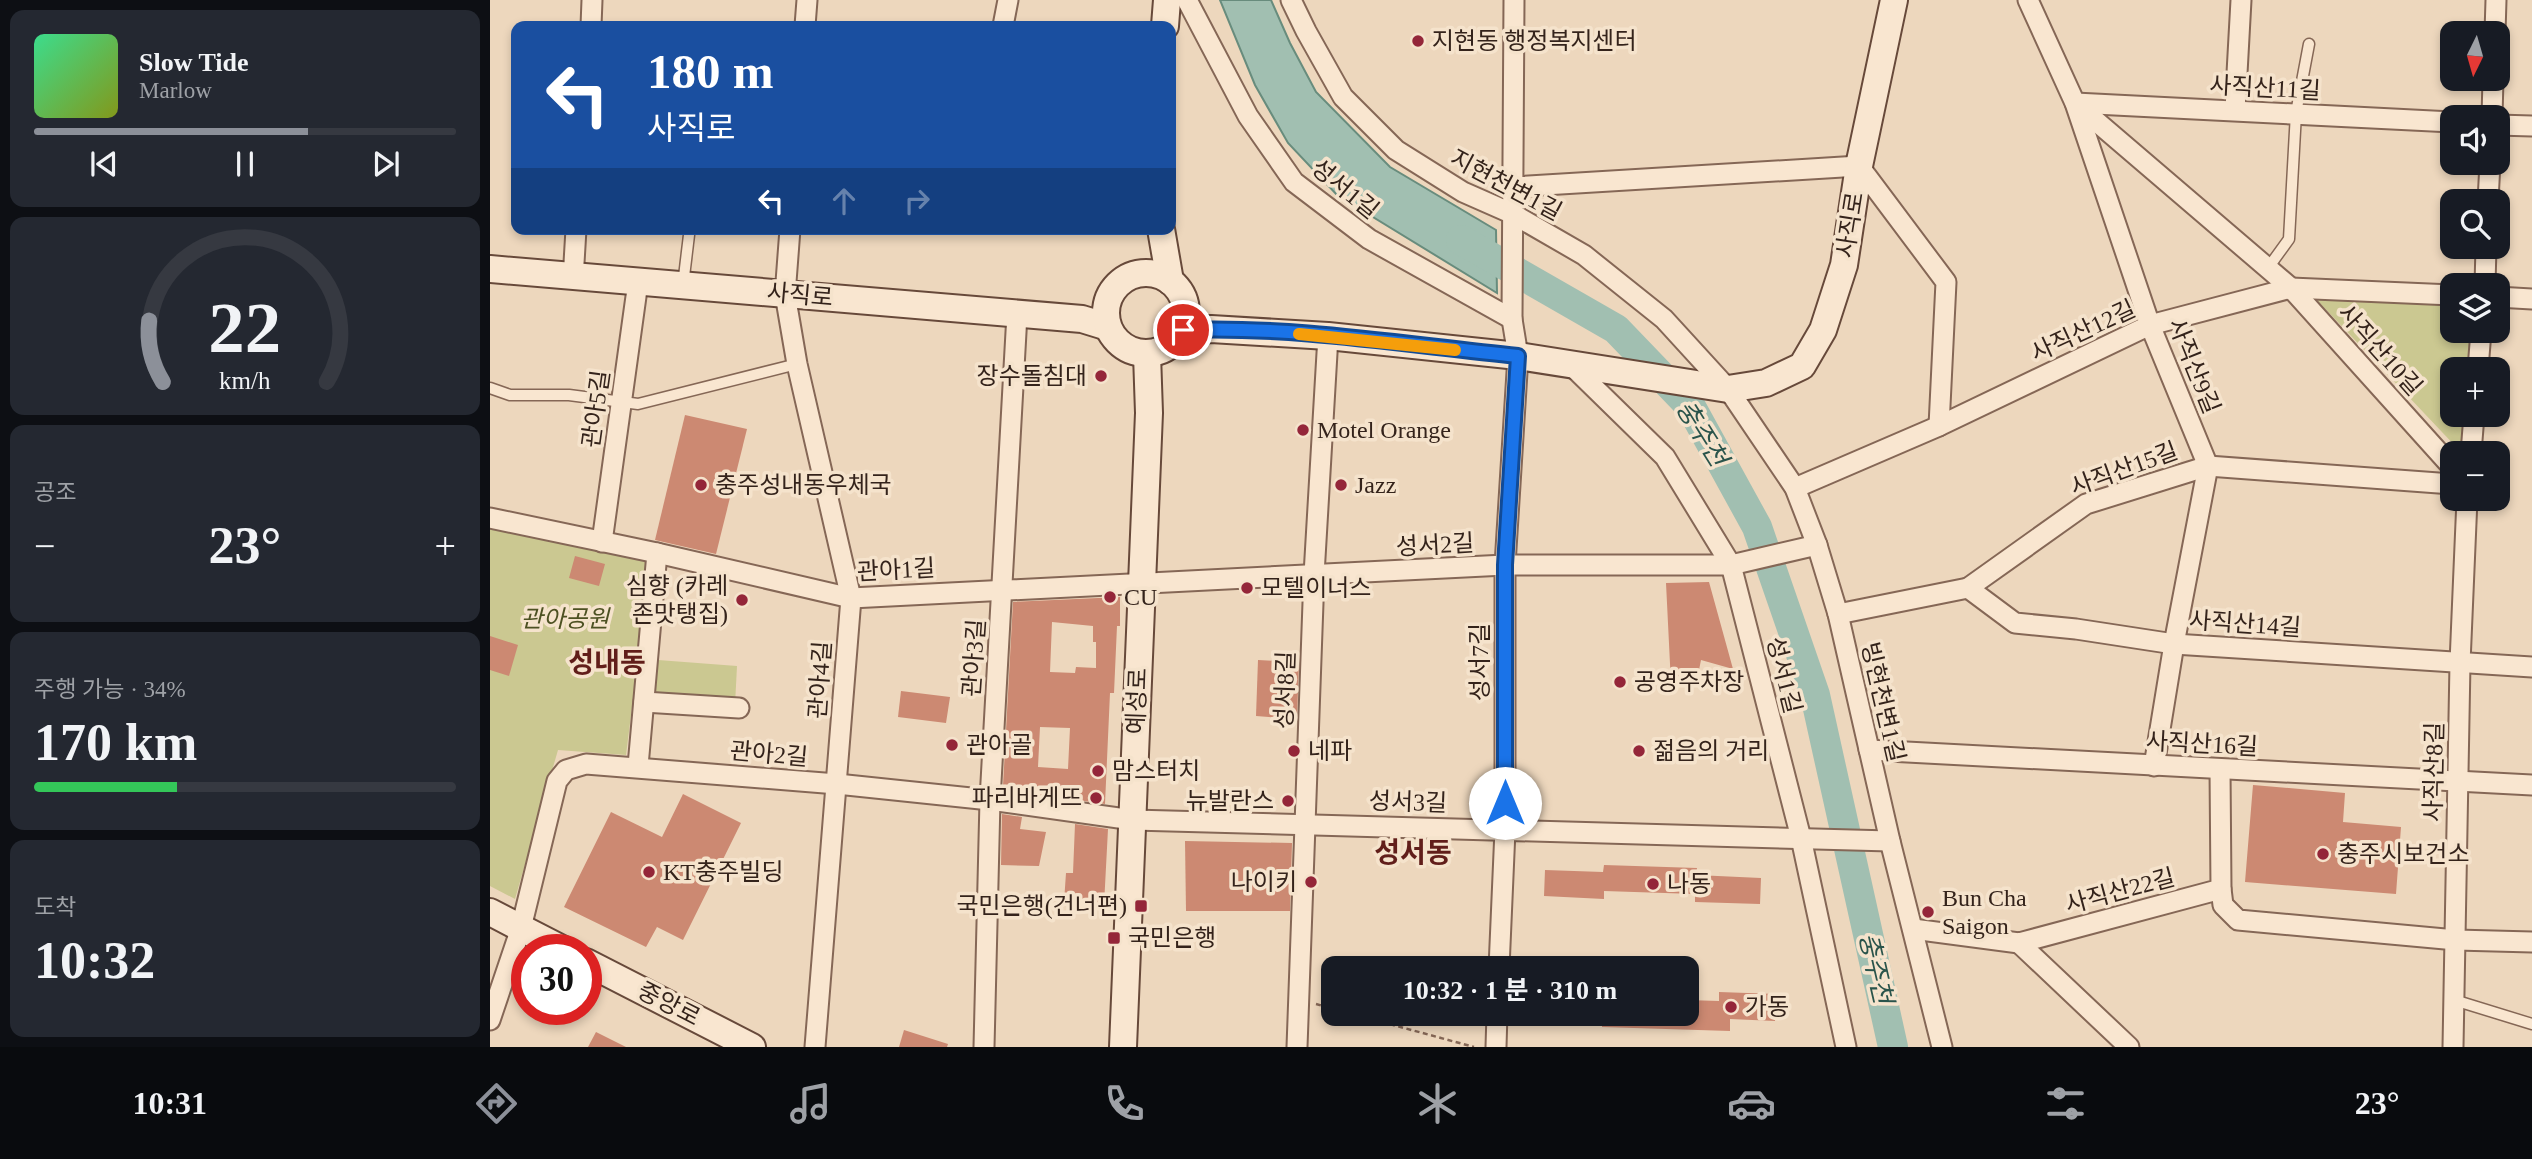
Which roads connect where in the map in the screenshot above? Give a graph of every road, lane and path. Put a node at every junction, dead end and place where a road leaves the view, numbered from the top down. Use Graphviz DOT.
graph roads {
  1 [pos="592,0"];
  2 [pos="807,0"];
  3 [pos="1008,0"];
  4 [pos="1167,0"];
  5 [pos="1187,0"];
  6 [pos="1291,0"];
  7 [pos="1514,0"];
  8 [pos="1894,0"];
  9 [pos="2028,0"];
  10 [pos="2241,0"];
  11 [pos="2497,0"];
  12 [pos="590,21"];
  13 [pos="805,21"];
  14 [pos="1004,21"];
  15 [pos="1165,21"];
  16 [pos="2496,21"];
  17 [pos="2309,44"];
  18 [pos="2075,103"];
  19 [pos="2235,110"];
  20 [pos="2296,113"];
  21 [pos="2440,121"];
  22 [pos="2510,125"];
  23 [pos="2532,126"];
  24 [pos="1859,166"];
  25 [pos="1513,187"];
  26 [pos="1513,214"];
  27 [pos="576,235"];
  28 [pos="689,235"];
  29 [pos="789,235"];
  30 [pos="1154,235"];
  31 [pos="1162,235"];
  32 [pos="490,255"];
  33 [pos="574,262"];
  34 [pos="2268,268"];
  35 [pos="490,269"];
  36 [pos="1141,273"];
  37 [pos="684,279"];
  38 [pos="1170,281"];
  39 [pos="638,282"];
  40 [pos="785,288"];
  41 [pos="2291,288"];
  42 [pos="2440,294"];
  43 [pos="2510,298"];
  44 [pos="2532,299"];
  45 [pos="1017,314"];
  46 [pos="1107,317"];
  47 [pos="1512,319"];
  48 [pos="2150,325"];
  49 [pos="1183,330"];
  50 [pos="1328,336"];
  51 [pos="1147,354"];
  52 [pos="1518,356"];
  53 [pos="797,364"];
  54 [pos="1572,366"];
  55 [pos="490,388"];
  56 [pos="1728,389"];
  57 [pos="622,403"];
  58 [pos="1939,426"];
  59 [pos="2440,454"];
  60 [pos="2208,466"];
  61 [pos="2440,483"];
  62 [pos="1795,488"];
  63 [pos="2466,511"];
  64 [pos="490,518"];
  65 [pos="602,542"];
  66 [pos="1818,545"];
  67 [pos="657,553"];
  68 [pos="1505,565"];
  69 [pos="1731,565"];
  70 [pos="1314,575"];
  71 [pos="1141,583"];
  72 [pos="1968,588"];
  73 [pos="1003,589"];
  74 [pos="851,598"];
  75 [pos="1838,614"];
  76 [pos="2174,644"];
  77 [pos="2460,663"];
  78 [pos="2532,667"];
  79 [pos="644,702"];
  80 [pos="739,708"];
  81 [pos="1869,750"];
  82 [pos="638,766"];
  83 [pos="2154,766"];
  84 [pos="2220,769"];
  85 [pos="2458,782"];
  86 [pos="836,784"];
  87 [pos="2532,785"];
  88 [pos="990,800"];
  89 [pos="1133,820"];
  90 [pos="1304,824"];
  91 [pos="1505,830"];
  92 [pos="1801,838"];
  93 [pos="1891,841"];
  94 [pos="2221,889"];
  95 [pos="490,912"];
  96 [pos="521,928"];
  97 [pos="1913,929"];
  98 [pos="533,934"];
  99 [pos="2456,940"];
  100 [pos="2532,942"];
  101 [pos="2019,943"];
  102 [pos="1500,956"];
  103 [pos="602,970"];
  104 [pos="2454,1000"];
  105 [pos="490,1020"];
  106 [pos="2532,1024"];
  107 [pos="1397,1026"];
  108 [pos="1497,1026"];
  109 [pos="752,1047"];
  110 [pos="816,1047"];
  111 [pos="984,1047"];
  112 [pos="1123,1047"];
  113 [pos="1297,1047"];
  114 [pos="1474,1047"];
  115 [pos="1496,1047"];
  116 [pos="1846,1047"];
  117 [pos="1942,1047"];
  118 [pos="2129,1047"];
  119 [pos="2453,1047"];
  1 -- 12 [label="street"];
  2 -- 13 [label="street"];
  3 -- 14 [label="street"];
  4 -- 15 [label="street"];
  5 -- 47 [label="street, 성서1길"];
  6 -- 26 [label="street, 지현천변1길"];
  7 -- 25 [label="street, 성서7길"];
  8 -- 24 [label="street, 사직로"];
  9 -- 18 [label="street, 사직산9길"];
  10 -- 19 [label="street"];
  11 -- 16 [label="street"];
  17 -- 20 [label="lane"];
  18 -- 19 [label="street, 사직산11길"];
  18 -- 34 [label="street, 사직산10길"];
  18 -- 48 [label="street, 사직산9길"];
  19 -- 20 [label="street, 사직산11길"];
  20 -- 21 [label="street, 사직산11길"];
  20 -- 34 [label="lane"];
  22 -- 23 [label="street"];
  24 -- 25 [label="street"];
  24 -- 56 [label="street, 사직로"];
  24 -- 58 [label="street"];
  25 -- 26 [label="street, 성서7길"];
  26 -- 47 [label="street, 성서7길"];
  26 -- 56 [label="street, 지현천변1길"];
  27 -- 33 [label="street"];
  28 -- 37 [label="lane"];
  29 -- 40 [label="street, 관아4길"];
  30 -- 36 [label="street"];
  31 -- 38 [label="street"];
  32 -- 33 [label="street, 사직로"];
  33 -- 37 [label="street, 사직로"];
  34 -- 41 [label="street, 사직산10길"];
  35 -- 39 [label="street, 사직로"];
  36 -- 38 [label="street"];
  36 -- 46 [label="street"];
  37 -- 39 [label="street, 사직로"];
  37 -- 40 [label="street, 사직로"];
  38 -- 49 [label="street"];
  39 -- 57 [label="street, 관아5길"];
  40 -- 45 [label="street, 사직로"];
  40 -- 46 [label="street, 사직로"];
  40 -- 53 [label="street, 관아4길"];
  41 -- 42 [label="street, 사직산12길"];
  41 -- 48 [label="street, 사직산12길"];
  41 -- 59 [label="street, 사직산10길"];
  43 -- 44 [label="street"];
  45 -- 46 [label="street, 사직로"];
  45 -- 73 [label="street, 관아3길"];
  46 -- 51 [label="street"];
  47 -- 52 [label="street, 성서7길"];
  48 -- 58 [label="street, 사직산12길"];
  48 -- 60 [label="street, 사직산9길"];
  49 -- 50 [label="street"];
  49 -- 51 [label="street"];
  50 -- 52 [label="street"];
  50 -- 70 [label="street, 성서8길"];
  51 -- 71 [label="street, 예성로"];
  52 -- 54 [label="street"];
  52 -- 68 [label="street, 성서7길"];
  53 -- 57 [label="lane"];
  53 -- 74 [label="street, 관아4길"];
  54 -- 56 [label="street, 사직로"];
  54 -- 69 [label="street, 성서1길"];
  55 -- 57 [label="lane"];
  56 -- 62 [label="street, 빙현천변1길"];
  57 -- 65 [label="street, 관아5길"];
  58 -- 62 [label="street, 사직산12길"];
  60 -- 61 [label="street, 사직산15길"];
  60 -- 72 [label="street, 사직산15길"];
  60 -- 76 [label="street"];
  62 -- 66 [label="street, 빙현천변1길"];
  63 -- 77 [label="street, 사직산8길"];
  64 -- 65 [label="street, 관아1길"];
  65 -- 67 [label="street, 관아1길"];
  66 -- 69 [label="street, 성서2길"];
  66 -- 75 [label="street, 빙현천변1길"];
  67 -- 74 [label="street, 관아1길"];
  67 -- 79 [label="street"];
  68 -- 69 [label="street, 성서2길"];
  68 -- 70 [label="street, 성서2길"];
  68 -- 91 [label="street, 성서7길"];
  69 -- 92 [label="street, 성서1길"];
  70 -- 71 [label="street, 성서2길"];
  70 -- 90 [label="street, 성서8길"];
  71 -- 73 [label="street, 관아1길"];
  71 -- 89 [label="street, 예성로"];
  72 -- 75 [label="street, 사직산15길"];
  72 -- 76 [label="street, 사직산14길"];
  73 -- 74 [label="street, 관아1길"];
  73 -- 88 [label="street, 관아3길"];
  74 -- 86 [label="street, 관아4길"];
  75 -- 81 [label="street, 빙현천변1길"];
  76 -- 77 [label="street, 사직산14길"];
  76 -- 83 [label="street"];
  77 -- 78 [label="street, 사직산14길"];
  77 -- 85 [label="street, 사직산8길"];
  79 -- 80 [label="street"];
  79 -- 82 [label="street"];
  81 -- 83 [label="street, 사직산16길"];
  81 -- 93 [label="street, 빙현천변1길"];
  82 -- 86 [label="street, 관아2길"];
  82 -- 96 [label="street, 관아2길"];
  83 -- 84 [label="street, 사직산16길"];
  84 -- 85 [label="street, 사직산16길"];
  84 -- 94 [label="street"];
  85 -- 87 [label="street, 사직산16길"];
  85 -- 99 [label="street, 사직산8길"];
  86 -- 88 [label="street, 관아2길"];
  86 -- 110 [label="street, 관아4길"];
  88 -- 89 [label="street, 관아2길"];
  88 -- 111 [label="street, 관아3길"];
  89 -- 90 [label="street, 성서3길"];
  89 -- 112 [label="street, 예성로"];
  90 -- 91 [label="street, 성서3길"];
  90 -- 113 [label="street, 성서8길"];
  91 -- 92 [label="street, 성서3길"];
  91 -- 102 [label="street, 성서7길"];
  92 -- 93 [label="street, 성서3길"];
  92 -- 116 [label="street, 성서1길"];
  93 -- 97 [label="street, 빙현천변1길"];
  94 -- 99 [label="street"];
  94 -- 101 [label="street, 사직산22길"];
  95 -- 96 [label="street"];
  96 -- 98 [label="street"];
  96 -- 105 [label="street, 관아2길"];
  97 -- 101 [label="street, 사직산22길"];
  97 -- 117 [label="street, 빙현천변1길"];
  99 -- 100 [label="street"];
  99 -- 104 [label="street, 사직산8길"];
  101 -- 118 [label="street"];
  103 -- 109 [label="street, 중앙로"];
  104 -- 106 [label="lane"];
  104 -- 119 [label="street, 사직산8길"];
  107 -- 114 [label="path"];
  108 -- 115 [label="street"];
}
